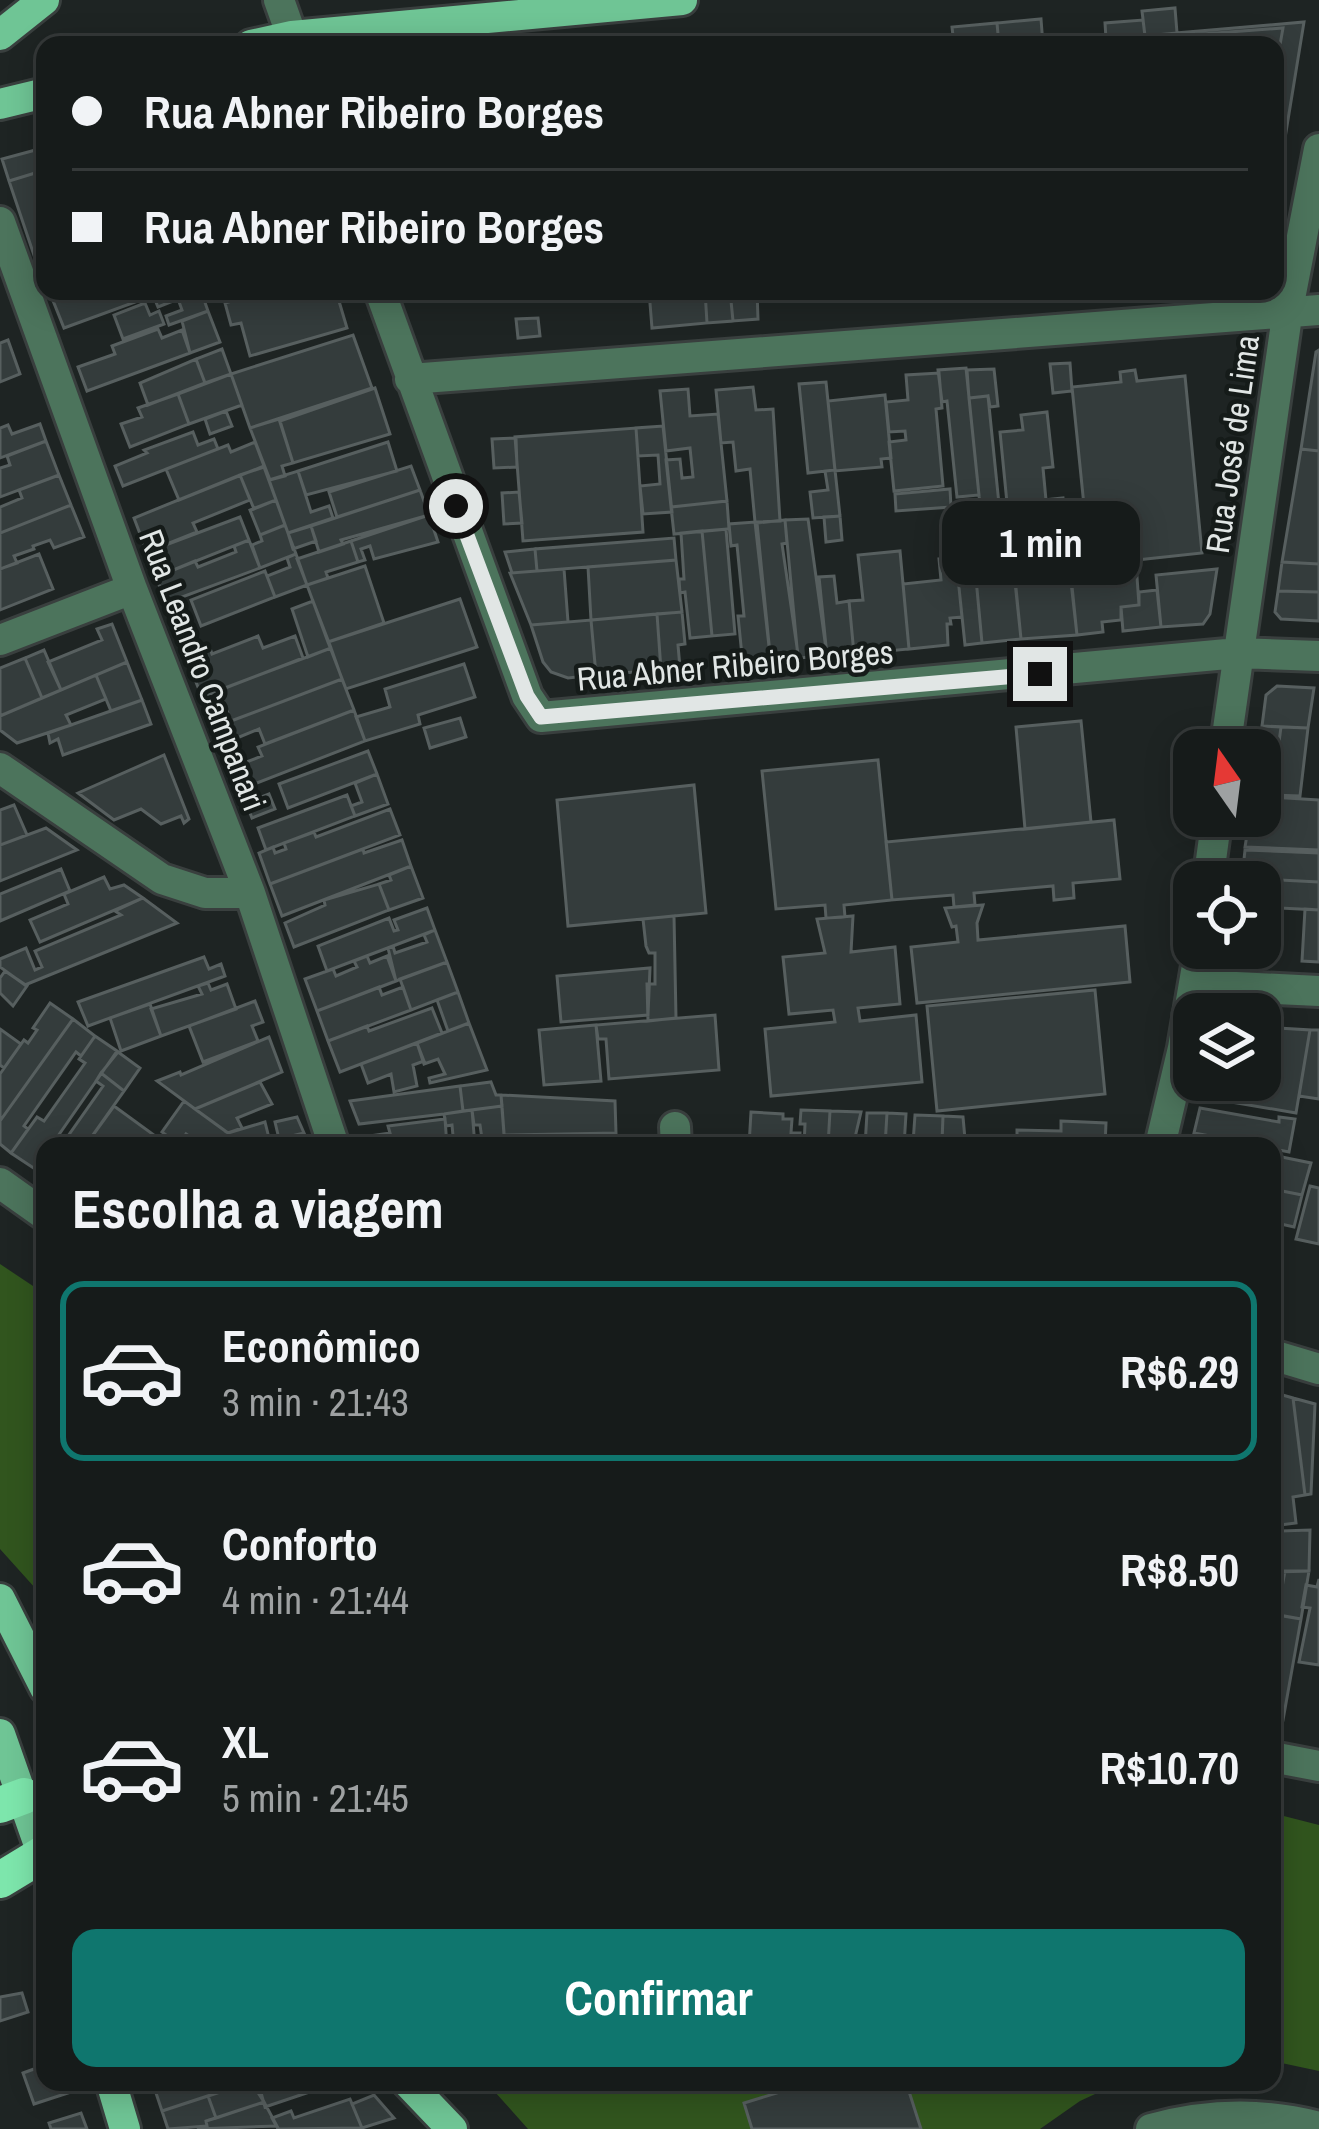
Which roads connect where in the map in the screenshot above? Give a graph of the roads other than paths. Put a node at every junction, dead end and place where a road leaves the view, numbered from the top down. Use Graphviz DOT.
graph roads {
  1 [pos="44,0"];
  2 [pos="279,0"];
  3 [pos="682,0"];
  4 [pos="0,35"];
  5 [pos="292,36"];
  6 [pos="333,36"];
  7 [pos="36,95"];
  8 [pos="0,104"];
  9 [pos="1319,149"];
  10 [pos="0,222"];
  11 [pos="383,300"];
  12 [pos="1304,310"];
  13 [pos="410,379"];
  14 [pos="132,590"];
  15 [pos="0,640"];
  16 [pos="1238,653"];
  17 [pos="1319,656"];
  18 [pos="1229,729"];
  19 [pos="0,768"];
  20 [pos="250,892"];
  21 [pos="1197,969"];
  22 [pos="1195,985"];
  23 [pos="1319,992"];
  24 [pos="331,1137"];
  25 [pos="1162,1137"];
  26 [pos="0,1183"];
  27 [pos="36,1209"];
  28 [pos="1281,1358"];
  29 [pos="1319,1369"];
  30 [pos="0,1599"];
  31 [pos="36,1670"];
  32 [pos="0,1734"];
  33 [pos="1281,1759"];
  34 [pos="1319,1766"];
  35 [pos="23,1797"];
  36 [pos="36,1834"];
  37 [pos="36,1860"];
  38 [pos="0,1880"];
  39 [pos="114,2091"];
  40 [pos="416,2091"];
  41 [pos="1319,2127"];
  42 [pos="125,2129"];
  43 [pos="452,2129"];
  44 [pos="1151,2129"];
  1 -- 4 [label="main road"];
  2 -- 5 [label="street"];
  3 -- 6 [label="main road"];
  7 -- 8 [label="main road"];
  9 -- 12 [label="street, Rua José de Lima"];
  10 -- 14 [label="street, Rua Leandro Campanari"];
  11 -- 13 [label="street, Rua Abner Ribeiro Borges"];
  12 -- 13 [label="street"];
  12 -- 16 [label="street, Rua José de Lima"];
  13 -- 16 [label="street, Rua Abner Ribeiro Borges"];
  14 -- 15 [label="street"];
  14 -- 20 [label="street, Rua Leandro Campanari"];
  16 -- 17 [label="street, Rua Abner Ribeiro Borges"];
  16 -- 18 [label="street, Rua José de Lima"];
  19 -- 20 [label="street"];
  20 -- 24 [label="street, Rua Leandro Campanari"];
  21 -- 22 [label="street"];
  22 -- 23 [label="street"];
  22 -- 25 [label="street"];
  26 -- 27 [label="street"];
  28 -- 29 [label="street"];
  30 -- 31 [label="main road"];
  32 -- 35 [label="main road"];
  33 -- 34 [label="street"];
  35 -- 36 [label="main road"];
  37 -- 38 [label="highway"];
  39 -- 42 [label="main road"];
  40 -- 43 [label="main road"];
  41 -- 44 [label="street"];
}
